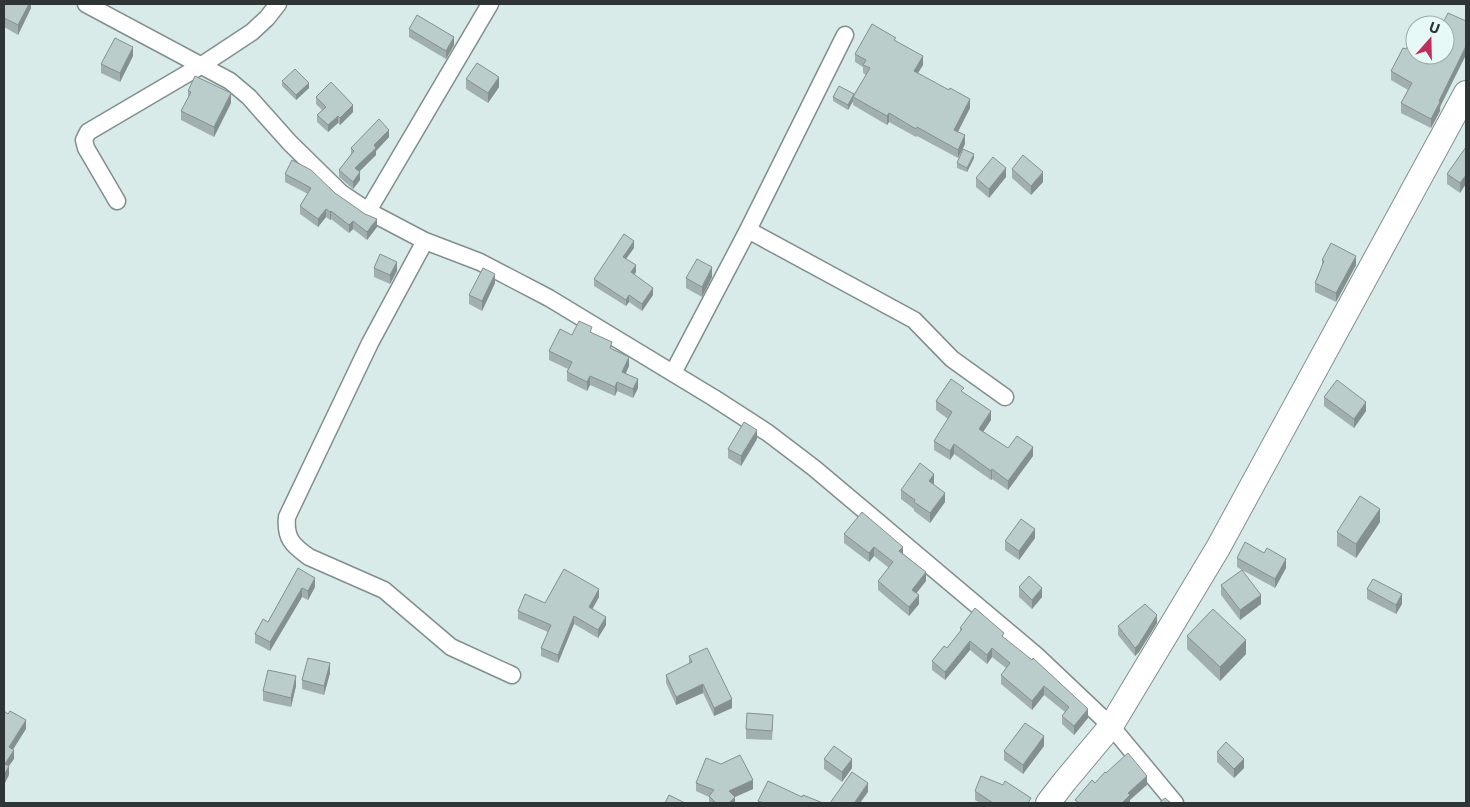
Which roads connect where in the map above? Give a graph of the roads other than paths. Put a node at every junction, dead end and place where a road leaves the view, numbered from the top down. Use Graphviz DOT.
graph roads {
  1 [pos="86,4"];
  2 [pos="278,4"];
  3 [pos="490,4"];
  4 [pos="845,34"];
  5 [pos="202,65"];
  6 [pos="1466,93"];
  7 [pos="117,201"];
  8 [pos="368,211"];
  9 [pos="748,230"];
  10 [pos="425,240"];
  11 [pos="673,373"];
  12 [pos="1005,398"];
  13 [pos="512,674"];
  14 [pos="1111,726"];
  15 [pos="1048,803"];
  16 [pos="1175,803"];
  1 -- 5 [label="street"];
  2 -- 5 [label="street"];
  3 -- 8 [label="street"];
  4 -- 9 [label="street"];
  5 -- 7 [label="street"];
  5 -- 8 [label="street"];
  6 -- 14 [label="main road"];
  8 -- 10 [label="street"];
  9 -- 11 [label="street"];
  9 -- 12 [label="street"];
  10 -- 11 [label="street"];
  10 -- 13 [label="street"];
  11 -- 14 [label="street"];
  14 -- 15 [label="main road"];
  14 -- 16 [label="street"];
}
